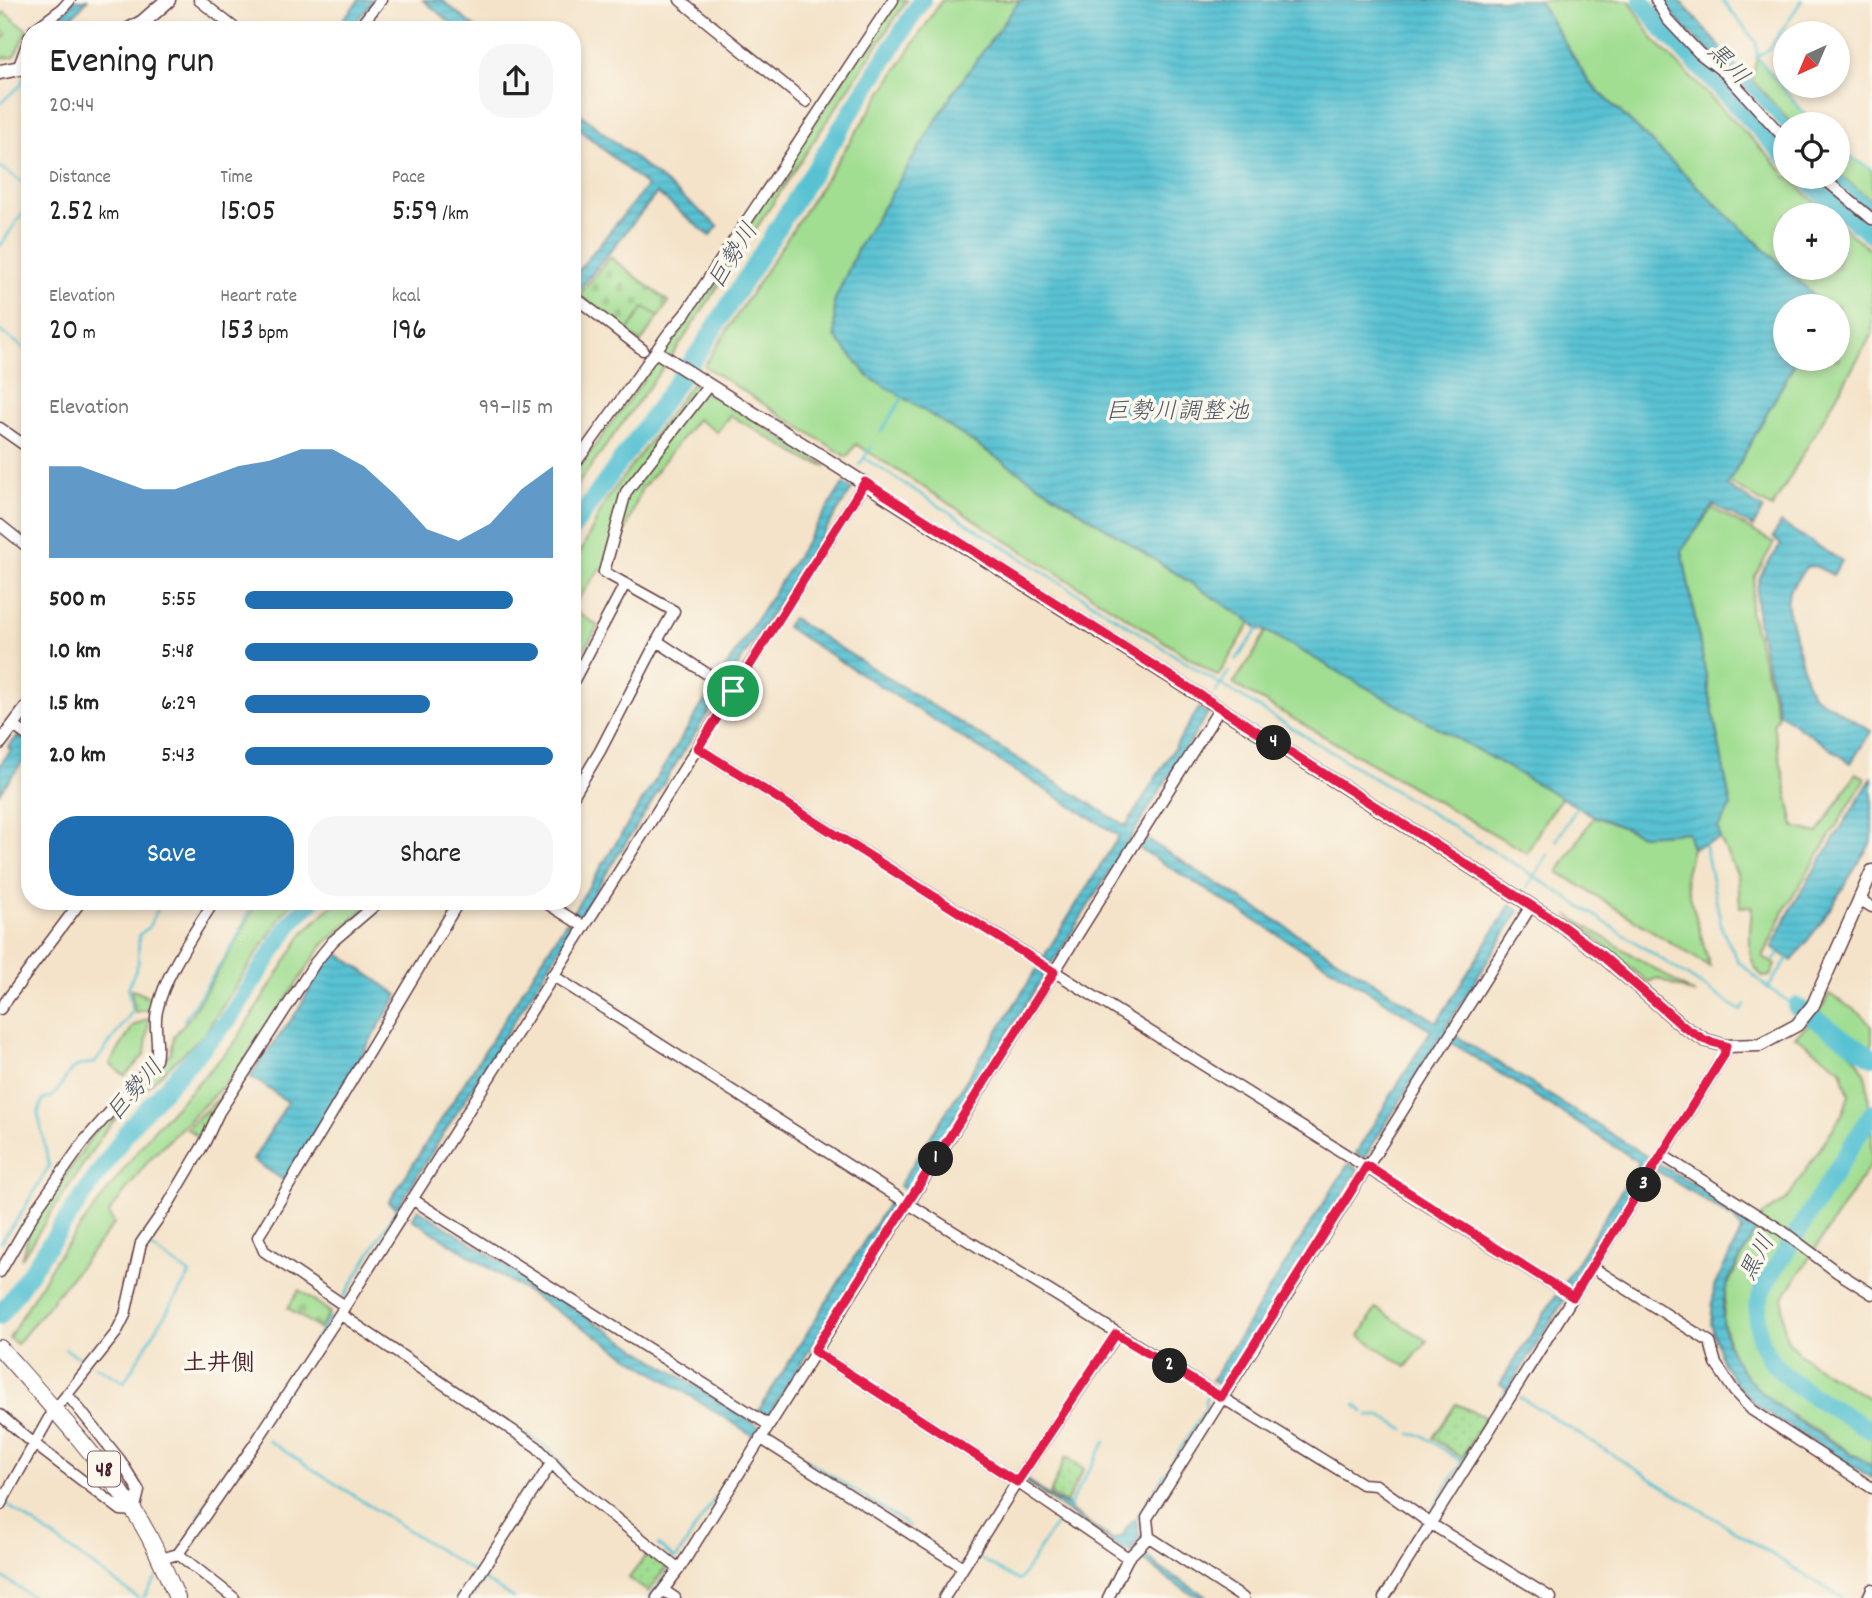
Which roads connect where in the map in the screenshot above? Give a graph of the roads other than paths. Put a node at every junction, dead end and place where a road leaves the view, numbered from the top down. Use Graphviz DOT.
graph roads {
  1 [pos="70,0"];
  2 [pos="168,0"];
  3 [pos="199,0"];
  4 [pos="382,0"];
  5 [pos="680,0"];
  6 [pos="893,0"];
  7 [pos="1656,0"];
  8 [pos="46,21"];
  9 [pos="141,21"];
  10 [pos="226,21"];
  11 [pos="364,21"];
  12 [pos="21,68"];
  13 [pos="0,72"];
  14 [pos="806,102"];
  15 [pos="1773,126"];
  16 [pos="1836,189"];
  17 [pos="1872,219"];
  18 [pos="581,305"];
  19 [pos="643,350"];
  20 [pos="657,352"];
  21 [pos="709,385"];
  22 [pos="0,428"];
  23 [pos="21,443"];
  24 [pos="581,456"];
  25 [pos="865,482"];
  26 [pos="0,525"];
  27 [pos="21,538"];
  28 [pos="625,584"];
  29 [pos="657,641"];
  30 [pos="581,667"];
  31 [pos="733,691"];
  32 [pos="1220,708"];
  33 [pos="21,715"];
  34 [pos="13,725"];
  35 [pos="21,731"];
  36 [pos="0,743"];
  37 [pos="698,748"];
  38 [pos="581,783"];
  39 [pos="1872,871"];
  40 [pos="1859,899"];
  41 [pos="1531,906"];
  42 [pos="1872,907"];
  43 [pos="74,910"];
  44 [pos="208,910"];
  45 [pos="369,910"];
  46 [pos="454,910"];
  47 [pos="557,910"];
  48 [pos="576,922"];
  49 [pos="1048,968"];
  50 [pos="552,975"];
  51 [pos="0,1009"];
  52 [pos="1726,1046"];
  53 [pos="1661,1158"];
  54 [pos="1360,1162"];
  55 [pos="901,1199"];
  56 [pos="409,1205"];
  57 [pos="1592,1267"];
  58 [pos="0,1272"];
  59 [pos="1567,1293"];
  60 [pos="1872,1294"];
  61 [pos="342,1310"];
  62 [pos="1116,1334"];
  63 [pos="3,1351"];
  64 [pos="814,1351"];
  65 [pos="1214,1393"];
  66 [pos="0,1415"];
  67 [pos="49,1418"];
  68 [pos="762,1420"];
  69 [pos="760,1438"];
  70 [pos="33,1443"];
  71 [pos="552,1462"];
  72 [pos="1017,1482"];
  73 [pos="1872,1488"];
  74 [pos="2,1501"];
  75 [pos="134,1511"];
  76 [pos="1427,1521"];
  77 [pos="1149,1537"];
  78 [pos="178,1554"];
  79 [pos="1128,1558"];
  80 [pos="161,1559"];
  81 [pos="675,1566"];
  82 [pos="963,1567"];
  83 [pos="1872,1589"];
  84 [pos="660,1594"];
  85 [pos="177,1598"];
  86 [pos="234,1598"];
  87 [pos="464,1598"];
  88 [pos="675,1598"];
  89 [pos="944,1598"];
  90 [pos="1108,1598"];
  91 [pos="1243,1598"];
  92 [pos="1384,1598"];
  93 [pos="1551,1598"];
  94 [pos="1868,1598"];
  1 -- 8 [label="street"];
  2 -- 9 [label="main road"];
  3 -- 10 [label="street"];
  4 -- 11 [label="street"];
  5 -- 14 [label="street"];
  6 -- 20 [label="street"];
  7 -- 15 [label="street"];
  12 -- 13 [label="main road"];
  16 -- 17 [label="street"];
  18 -- 19 [label="street"];
  20 -- 21 [label="street"];
  20 -- 24 [label="street"];
  21 -- 25 [label="street"];
  21 -- 28 [label="street"];
  22 -- 23 [label="street"];
  25 -- 31 [label="street"];
  25 -- 32 [label="street"];
  26 -- 27 [label="street"];
  28 -- 29 [label="street"];
  28 -- 30 [label="street"];
  29 -- 31 [label="street"];
  29 -- 38 [label="street"];
  31 -- 37 [label="street"];
  32 -- 41 [label="street"];
  32 -- 49 [label="street"];
  33 -- 34 [label="street"];
  34 -- 35 [label="street"];
  34 -- 36 [label="street"];
  37 -- 48 [label="street"];
  37 -- 49 [label="street"];
  39 -- 40 [label="street"];
  40 -- 42 [label="street"];
  40 -- 52 [label="street"];
  41 -- 52 [label="street"];
  41 -- 54 [label="street"];
  43 -- 51 [label="street"];
  44 -- 58 [label="street"];
  45 -- 75 [label="street"];
  46 -- 61 [label="street"];
  47 -- 48 [label="street"];
  48 -- 50 [label="street"];
  49 -- 54 [label="street"];
  49 -- 55 [label="street"];
  50 -- 55 [label="street"];
  50 -- 56 [label="street"];
  52 -- 53 [label="street"];
  53 -- 57 [label="street"];
  53 -- 60 [label="street"];
  54 -- 59 [label="street"];
  54 -- 65 [label="street"];
  55 -- 62 [label="street"];
  55 -- 64 [label="street"];
  56 -- 61 [label="street"];
  56 -- 68 [label="street"];
  57 -- 59 [label="street"];
  57 -- 73 [label="street"];
  59 -- 76 [label="street"];
  61 -- 71 [label="street"];
  61 -- 78 [label="street"];
  62 -- 65 [label="street"];
  62 -- 72 [label="street"];
  63 -- 75 [label="main road, 48"];
  64 -- 68 [label="street"];
  64 -- 72 [label="street"];
  65 -- 76 [label="street"];
  65 -- 77 [label="street"];
  66 -- 70 [label="street"];
  67 -- 70 [label="street"];
  68 -- 69 [label="street"];
  69 -- 81 [label="street"];
  69 -- 82 [label="street"];
  70 -- 74 [label="street"];
  70 -- 75 [label="street"];
  71 -- 81 [label="street"];
  71 -- 87 [label="street"];
  72 -- 79 [label="street"];
  72 -- 82 [label="street"];
  75 -- 80 [label="main road, 48"];
  76 -- 92 [label="street"];
  76 -- 93 [label="street"];
  77 -- 79 [label="street"];
  77 -- 91 [label="street"];
  78 -- 80 [label="street"];
  78 -- 86 [label="street"];
  79 -- 90 [label="street"];
  80 -- 85 [label="main road, 48"];
  81 -- 84 [label="street"];
  82 -- 89 [label="street"];
  83 -- 94 [label="street"];
  84 -- 88 [label="street"];
}
